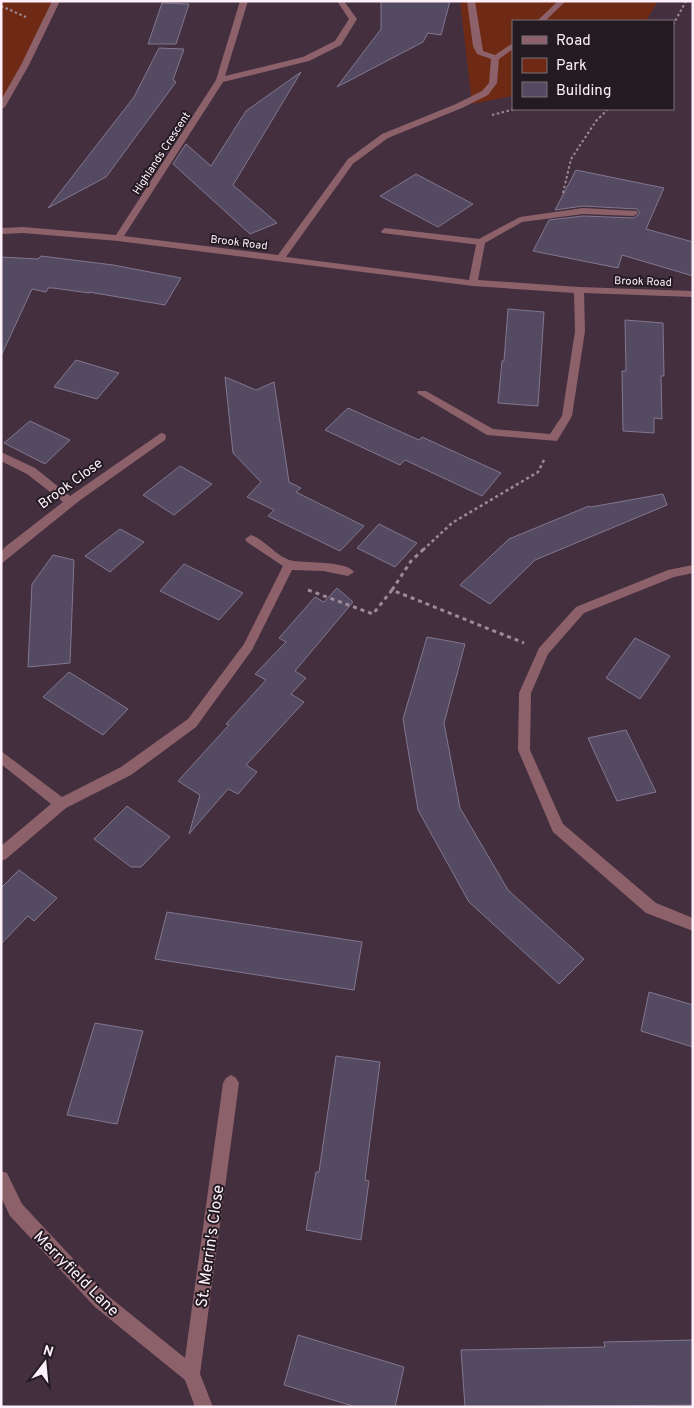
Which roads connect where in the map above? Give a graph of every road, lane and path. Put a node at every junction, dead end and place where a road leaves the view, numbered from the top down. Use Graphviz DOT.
graph roads {
  1 [pos="56,1"];
  2 [pos="244,1"];
  3 [pos="340,1"];
  4 [pos="471,1"];
  5 [pos="563,1"];
  6 [pos="686,1"];
  7 [pos="543,20"];
  8 [pos="674,22"];
  9 [pos="512,47"];
  10 [pos="495,58"];
  11 [pos="220,80"];
  12 [pos="1,107"];
  13 [pos="607,110"];
  14 [pos="634,213"];
  15 [pos="558,215"];
  16 [pos="1,231"];
  17 [pos="385,232"];
  18 [pos="118,238"];
  19 [pos="480,242"];
  20 [pos="280,259"];
  21 [pos="473,283"];
  22 [pos="579,290"];
  23 [pos="693,294"];
  24 [pos="422,393"];
  25 [pos="162,438"];
  26 [pos="553,438"];
  27 [pos="1,456"];
  28 [pos="70,502"];
  29 [pos="251,539"];
  30 [pos="1,560"];
  31 [pos="289,565"];
  32 [pos="693,569"];
  33 [pos="348,572"];
  34 [pos="282,580"];
  35 [pos="392,590"];
  36 [pos="543,651"];
  37 [pos="1,756"];
  38 [pos="61,804"];
  39 [pos="1,855"];
  40 [pos="693,924"];
  41 [pos="232,1084"];
  42 [pos="1,1179"];
  43 [pos="191,1374"];
  44 [pos="204,1407"];
  1 -- 12 [label="street"];
  2 -- 11 [label="street, Highlands Crescent"];
  3 -- 11 [label="street"];
  4 -- 10 [label="street"];
  5 -- 7 [label="street"];
  6 -- 8 [label="path"];
  9 -- 10 [label="street"];
  10 -- 20 [label="street"];
  11 -- 18 [label="street, Highlands Crescent"];
  13 -- 15 [label="path"];
  14 -- 15 [label="street"];
  15 -- 19 [label="street"];
  16 -- 18 [label="street, Brook Road"];
  17 -- 19 [label="street"];
  18 -- 20 [label="street, Brook Road"];
  19 -- 21 [label="street"];
  20 -- 21 [label="street, Brook Road"];
  21 -- 22 [label="street, Brook Road"];
  22 -- 23 [label="street, Brook Road"];
  22 -- 26 [label="street"];
  24 -- 26 [label="street"];
  25 -- 28 [label="street, Brook Close"];
  26 -- 35 [label="path"];
  27 -- 28 [label="street"];
  28 -- 30 [label="street, Brook Close"];
  29 -- 31 [label="street"];
  31 -- 33 [label="street"];
  31 -- 34 [label="street"];
  32 -- 36 [label="street"];
  34 -- 35 [label="path"];
  34 -- 38 [label="street"];
  35 -- 36 [label="path"];
  36 -- 40 [label="street"];
  37 -- 38 [label="street"];
  38 -- 39 [label="street"];
  41 -- 43 [label="street, St. Merrin's Close"];
  42 -- 43 [label="street, Merryfield Lane"];
  43 -- 44 [label="street, St. Merrin's Close"];
}
